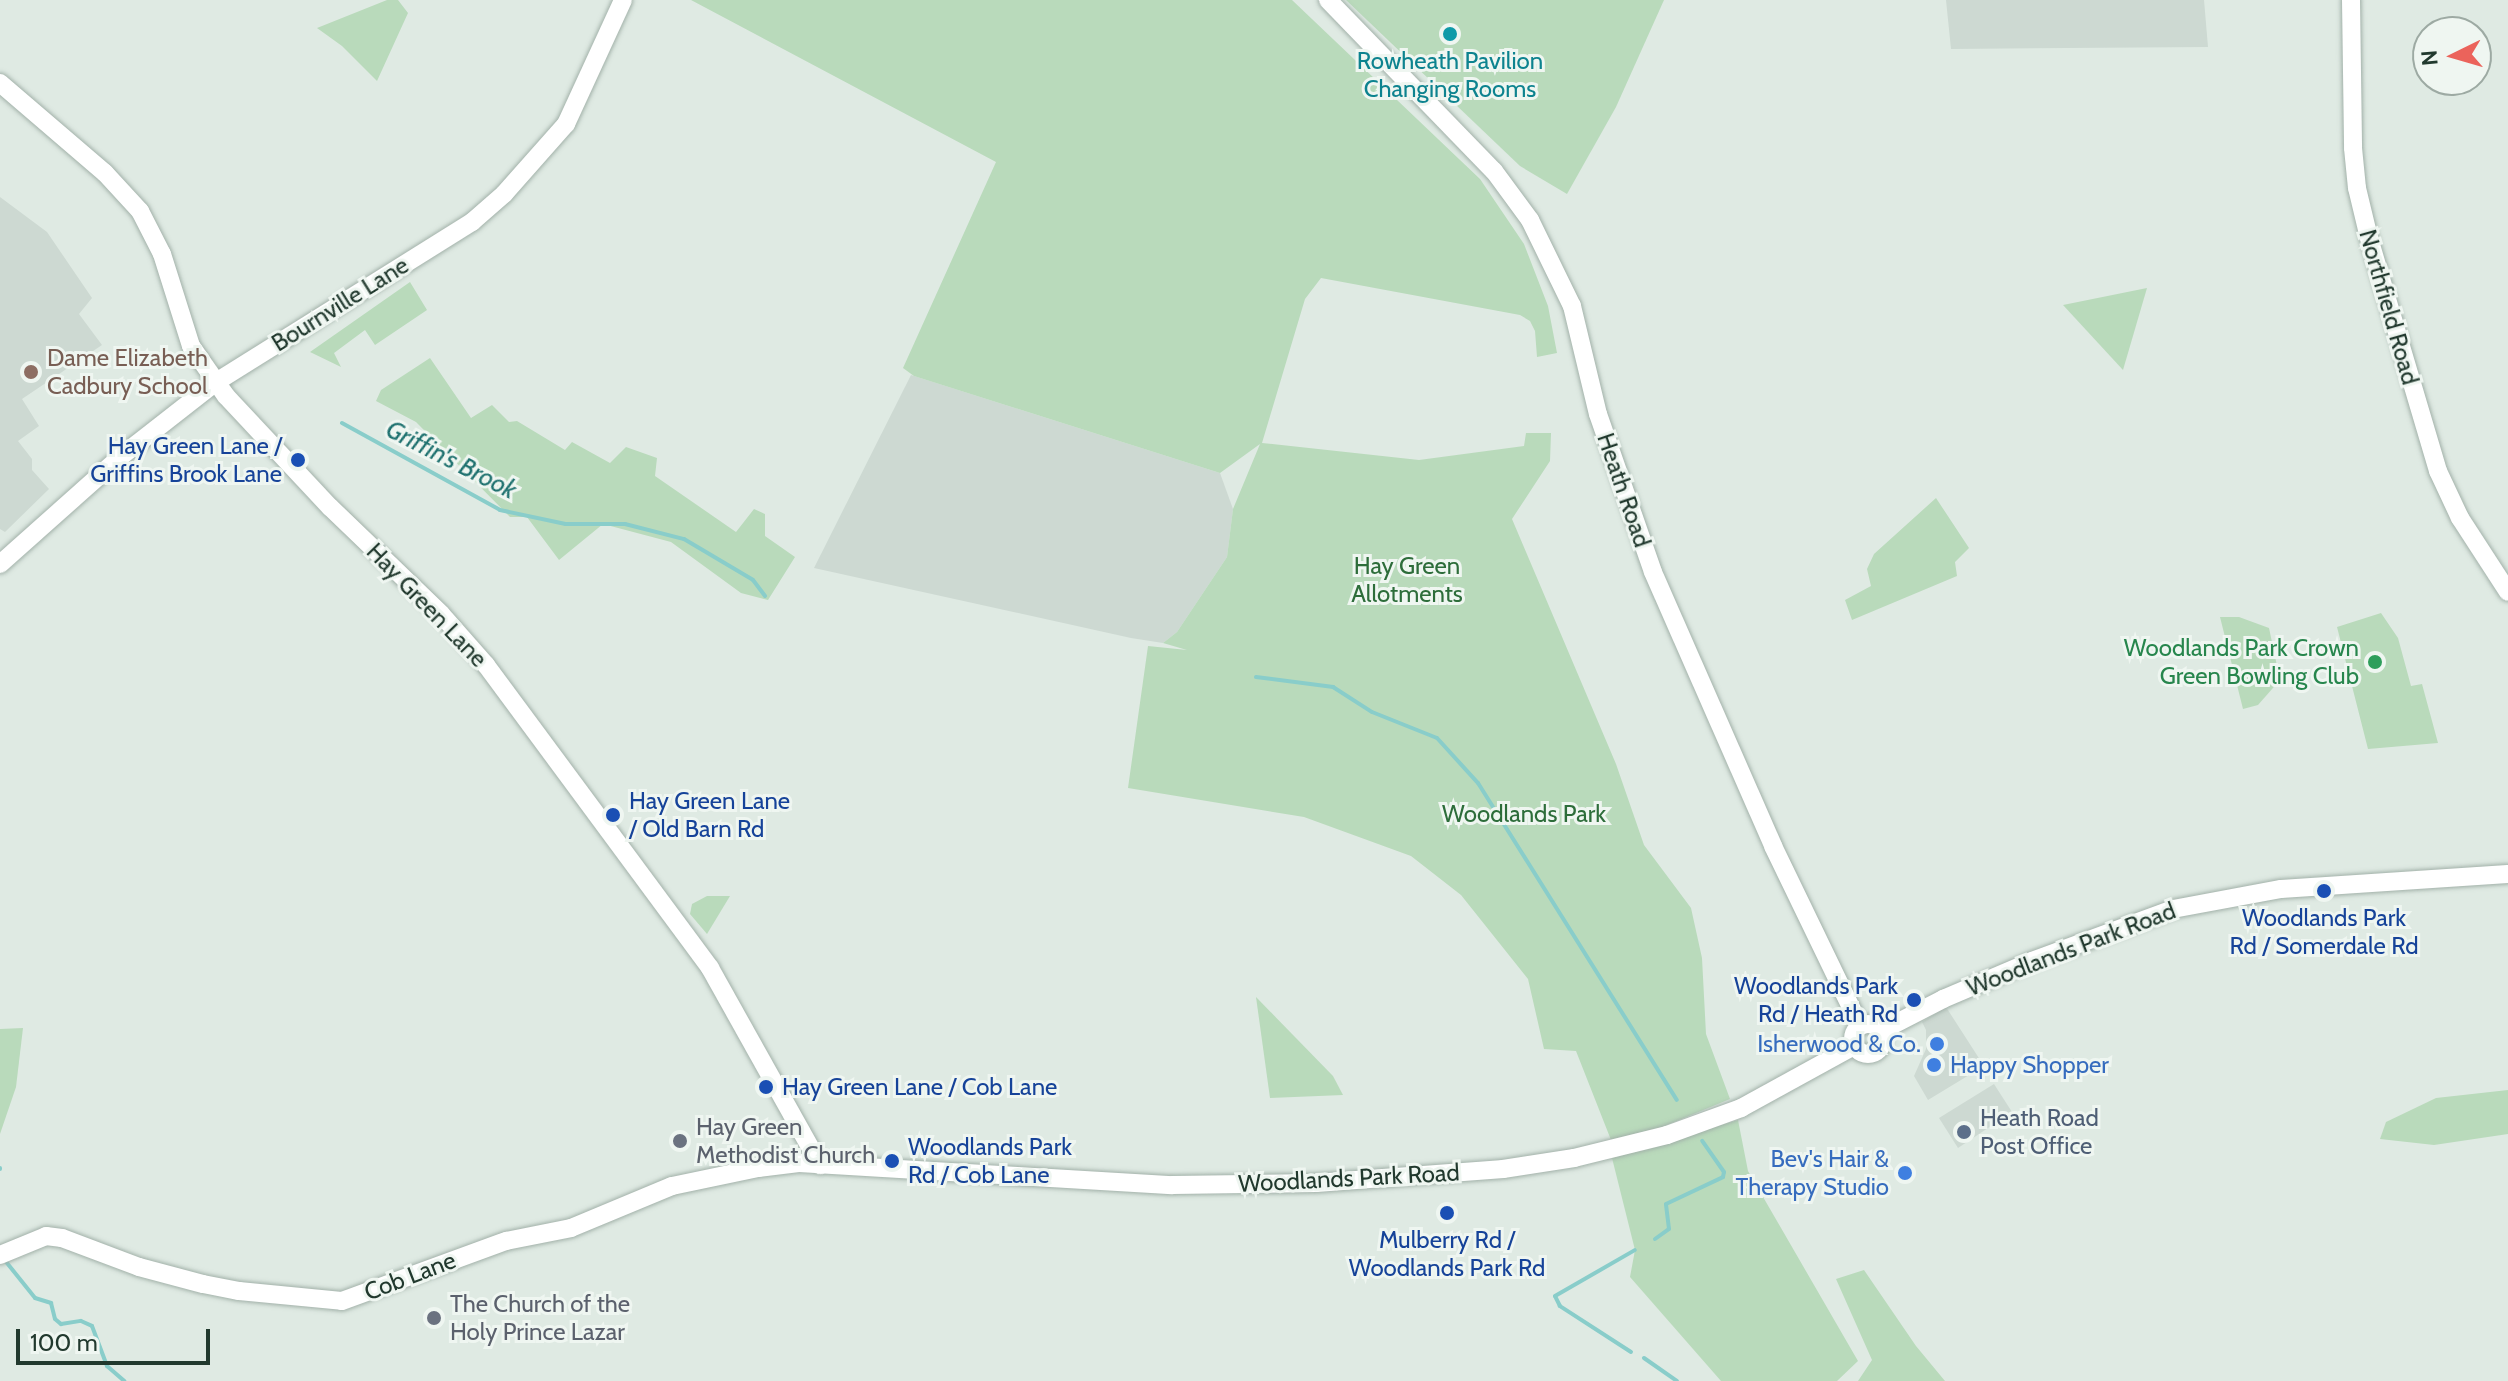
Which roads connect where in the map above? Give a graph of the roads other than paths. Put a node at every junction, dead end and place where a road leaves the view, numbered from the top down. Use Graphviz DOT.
graph roads {
  1 [pos="623,0"];
  2 [pos="1328,0"];
  3 [pos="2351,0"];
  4 [pos="0,83"];
  5 [pos="216,382"];
  6 [pos="1,561"];
  7 [pos="2508,592"];
  8 [pos="2508,874"];
  9 [pos="1860,1026"];
  10 [pos="1881,1031"];
  11 [pos="1854,1046"];
  12 [pos="820,1165"];
  13 [pos="4,1254"];
  1 -- 5 [label="street, Bournville Lane"];
  2 -- 9 [label="street, Heath Road"];
  3 -- 7 [label="street, Northfield Road"];
  4 -- 5 [label="street, Hay Green Lane"];
  5 -- 6 [label="street, Bournville Lane"];
  5 -- 12 [label="street, Hay Green Lane"];
  8 -- 10 [label="street, Woodlands Park Road"];
  9 -- 10 [label="street"];
  9 -- 11 [label="street"];
  10 -- 11 [label="street"];
  11 -- 12 [label="street, Woodlands Park Road"];
  12 -- 13 [label="street, Cob Lane"];
}
